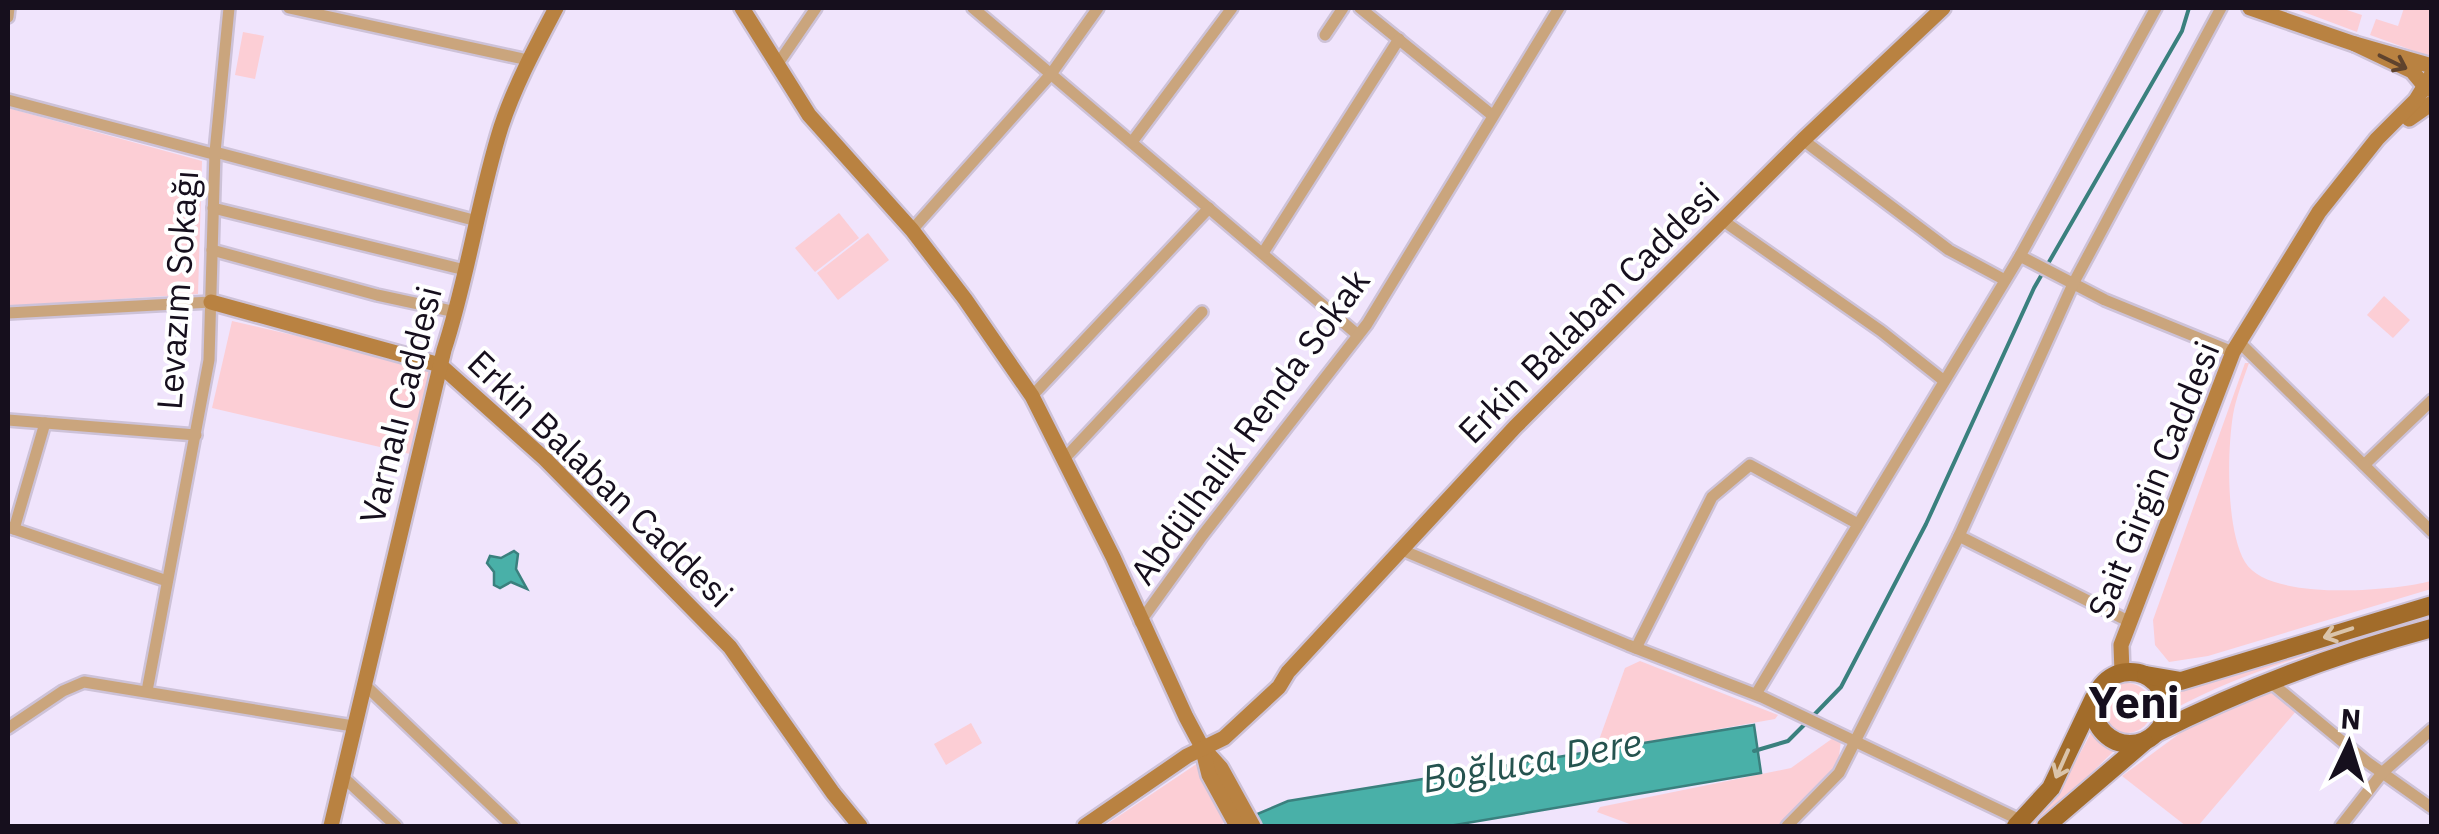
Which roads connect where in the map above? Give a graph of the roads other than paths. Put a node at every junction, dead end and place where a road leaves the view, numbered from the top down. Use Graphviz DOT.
graph roads {
  1 [pos="9,8"];
  2 [pos="230,8"];
  3 [pos="290,8"];
  4 [pos="556,8"];
  5 [pos="742,8"];
  6 [pos="816,8"];
  7 [pos="1098,8"];
  8 [pos="1232,8"];
  9 [pos="1343,8"];
  10 [pos="1360,8"];
  11 [pos="1559,8"];
  12 [pos="1942,8"];
  13 [pos="2156,8"];
  14 [pos="2221,8"];
  15 [pos="2250,8"];
  16 [pos="979,9"];
  17 [pos="8,17"];
  18 [pos="1325,36"];
  19 [pos="1399,39"];
  20 [pos="528,60"];
  21 [pos="777,65"];
  22 [pos="1051,74"];
  23 [pos="2430,80"];
  24 [pos="8,100"];
  25 [pos="2432,103"];
  26 [pos="1492,115"];
  27 [pos="1803,140"];
  28 [pos="1132,142"];
  29 [pos="214,153"];
  30 [pos="213,208"];
  31 [pos="1208,208"];
  32 [pos="2319,212"];
  33 [pos="1722,220"];
  34 [pos="477,221"];
  35 [pos="912,230"];
  36 [pos="212,250"];
  37 [pos="1263,252"];
  38 [pos="2020,256"];
  39 [pos="465,270"];
  40 [pos="2005,280"];
  41 [pos="2074,284"];
  42 [pos="211,302"];
  43 [pos="456,312"];
  44 [pos="1202,312"];
  45 [pos="8,313"];
  46 [pos="1358,335"];
  47 [pos="2236,348"];
  48 [pos="440,365"];
  49 [pos="1943,380"];
  50 [pos="1032,396"];
  51 [pos="2432,400"];
  52 [pos="8,420"];
  53 [pos="45,423"];
  54 [pos="196,434"];
  55 [pos="1064,459"];
  56 [pos="2364,465"];
  57 [pos="1858,524"];
  58 [pos="11,528"];
  59 [pos="2432,532"];
  60 [pos="1959,536"];
  61 [pos="1402,550"];
  62 [pos="167,582"];
  63 [pos="2432,605"];
  64 [pos="1140,622"];
  65 [pos="2130,622"];
  66 [pos="2432,628"];
  67 [pos="1636,648"];
  68 [pos="2122,672"];
  69 [pos="2146,675"];
  70 [pos="2268,680"];
  71 [pos="365,685"];
  72 [pos="147,692"];
  73 [pos="2096,693"];
  74 [pos="1756,694"];
  75 [pos="353,726"];
  76 [pos="8,728"];
  77 [pos="2432,729"];
  78 [pos="2151,737"];
  79 [pos="1856,739"];
  80 [pos="1202,747"];
  81 [pos="2383,772"];
  82 [pos="343,778"];
  83 [pos="1234,808"];
  84 [pos="2432,808"];
  85 [pos="2019,824"];
  86 [pos="331,826"];
  87 [pos="396,826"];
  88 [pos="513,826"];
  89 [pos="860,826"];
  90 [pos="1085,826"];
  91 [pos="1237,826"];
  92 [pos="1253,826"];
  93 [pos="1787,826"];
  94 [pos="2046,826"];
  95 [pos="2341,826"];
  1 -- 17 [label="street"];
  2 -- 29 [label="street, Levazım Sokağı"];
  3 -- 20 [label="street"];
  4 -- 20 [label="street, Varnalı Caddesi"];
  5 -- 21 [label="street"];
  6 -- 21 [label="street"];
  7 -- 22 [label="street"];
  8 -- 28 [label="street"];
  9 -- 18 [label="street"];
  10 -- 19 [label="street"];
  11 -- 26 [label="street, Abdülhalik Renda Sokak"];
  12 -- 27 [label="street, Erkin Balaban Caddesi"];
  13 -- 38 [label="street"];
  14 -- 41 [label="street"];
  15 -- 23 [label="street"];
  16 -- 22 [label="street"];
  19 -- 26 [label="street"];
  19 -- 37 [label="street"];
  20 -- 34 [label="street, Varnalı Caddesi"];
  21 -- 35 [label="street"];
  22 -- 28 [label="street"];
  22 -- 35 [label="street"];
  23 -- 32 [label="street, Sait Girgin Caddesi"];
  24 -- 29 [label="street"];
  25 -- 32 [label="street, Sait Girgin Caddesi"];
  26 -- 46 [label="street, Abdülhalik Renda Sokak"];
  27 -- 33 [label="street, Erkin Balaban Caddesi"];
  27 -- 40 [label="street"];
  28 -- 31 [label="street"];
  29 -- 30 [label="street, Levazım Sokağı"];
  29 -- 34 [label="street"];
  30 -- 36 [label="street, Levazım Sokağı"];
  30 -- 39 [label="street"];
  31 -- 37 [label="street"];
  31 -- 50 [label="street"];
  32 -- 47 [label="street, Sait Girgin Caddesi"];
  33 -- 49 [label="street"];
  33 -- 61 [label="street, Erkin Balaban Caddesi"];
  34 -- 39 [label="street, Varnalı Caddesi"];
  35 -- 50 [label="street"];
  36 -- 42 [label="street, Levazım Sokağı"];
  36 -- 43 [label="street"];
  37 -- 46 [label="street"];
  38 -- 40 [label="street"];
  38 -- 41 [label="street"];
  39 -- 43 [label="street, Varnalı Caddesi"];
  40 -- 49 [label="street"];
  41 -- 47 [label="street"];
  41 -- 60 [label="street"];
  42 -- 45 [label="street"];
  42 -- 48 [label="street, Erkin Balaban Caddesi"];
  42 -- 54 [label="street, Levazım Sokağı"];
  43 -- 48 [label="street, Varnalı Caddesi"];
  44 -- 55 [label="street"];
  46 -- 64 [label="street, Abdülhalik Renda Sokak"];
  47 -- 56 [label="street"];
  47 -- 65 [label="street, Sait Girgin Caddesi"];
  48 -- 71 [label="street, Varnalı Caddesi"];
  48 -- 89 [label="street, Erkin Balaban Caddesi"];
  49 -- 57 [label="street"];
  50 -- 55 [label="street"];
  51 -- 56 [label="street"];
  52 -- 53 [label="street"];
  53 -- 54 [label="street"];
  53 -- 58 [label="street"];
  54 -- 62 [label="street, Levazım Sokağı"];
  55 -- 64 [label="street"];
  56 -- 59 [label="street"];
  57 -- 67 [label="street"];
  57 -- 74 [label="street"];
  58 -- 62 [label="street"];
  60 -- 65 [label="street"];
  60 -- 79 [label="street"];
  61 -- 67 [label="street"];
  61 -- 80 [label="street, Erkin Balaban Caddesi"];
  62 -- 72 [label="street, Levazım Sokağı"];
  63 -- 69 [label="main road, one-way"];
  64 -- 80 [label="street"];
  65 -- 68 [label="street, Sait Girgin Caddesi"];
  66 -- 70 [label="main road"];
  67 -- 74 [label="street"];
  68 -- 69 [label="main road"];
  68 -- 73 [label="main road"];
  69 -- 78 [label="main road"];
  70 -- 78 [label="main road"];
  70 -- 81 [label="street"];
  71 -- 75 [label="street, Varnalı Caddesi"];
  71 -- 88 [label="street"];
  72 -- 75 [label="street"];
  72 -- 76 [label="street"];
  73 -- 78 [label="main road"];
  73 -- 85 [label="main road, one-way"];
  74 -- 79 [label="street"];
  75 -- 82 [label="street, Varnalı Caddesi"];
  77 -- 81 [label="street"];
  78 -- 94 [label="main road"];
  79 -- 85 [label="street"];
  79 -- 93 [label="street"];
  80 -- 83 [label="street"];
  80 -- 90 [label="street, Erkin Balaban Caddesi"];
  81 -- 84 [label="street"];
  81 -- 95 [label="street"];
  82 -- 86 [label="street, Varnalı Caddesi"];
  82 -- 87 [label="street"];
  83 -- 91 [label="street"];
  83 -- 92 [label="street"];
}
